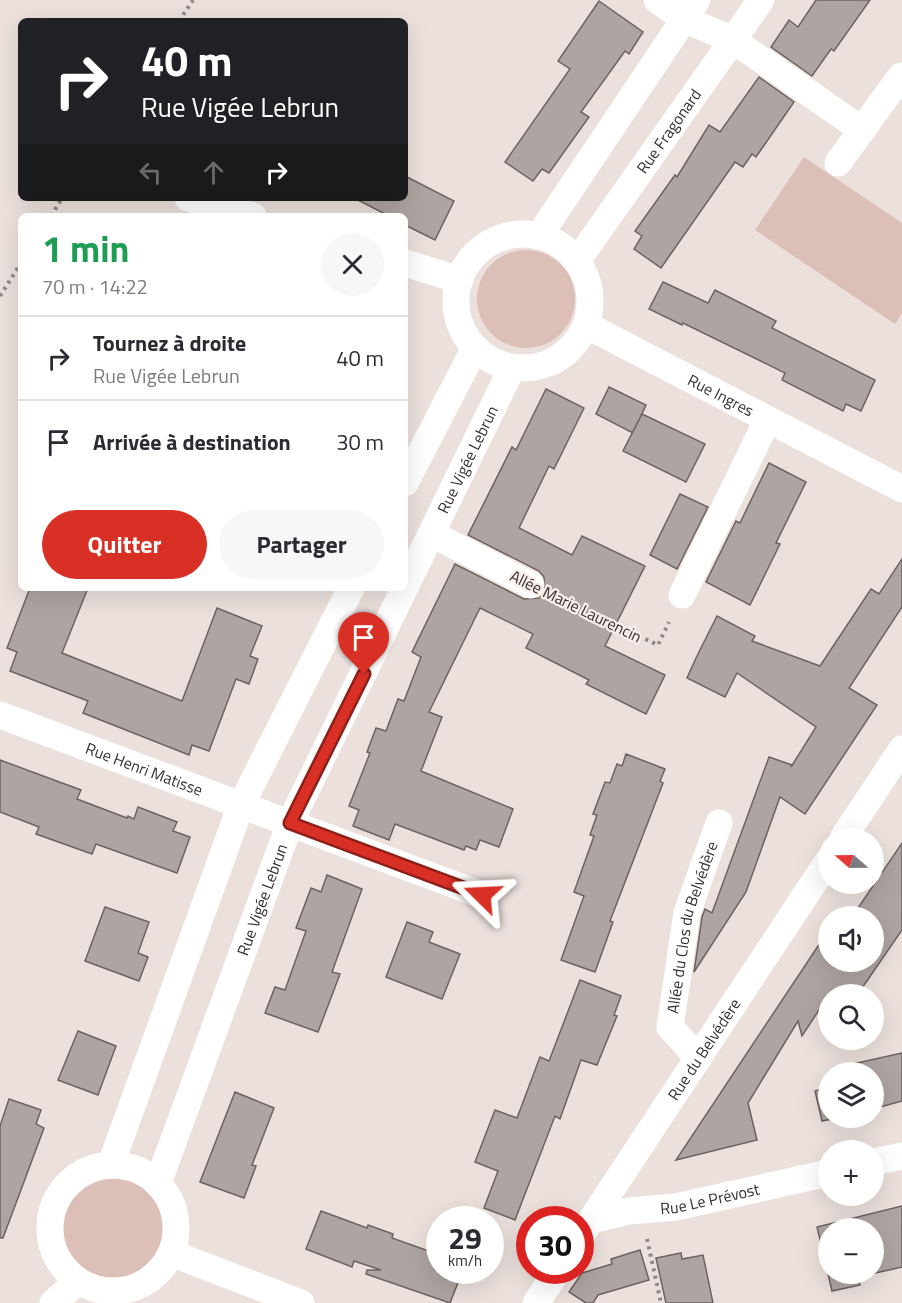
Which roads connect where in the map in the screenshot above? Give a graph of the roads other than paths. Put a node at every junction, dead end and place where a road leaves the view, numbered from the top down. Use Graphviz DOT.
graph roads {
  1 [pos="657,0"];
  2 [pos="761,0"];
  3 [pos="690,10"];
  4 [pos="733,40"];
  5 [pos="900,76"];
  6 [pos="862,130"];
  7 [pos="838,163"];
  8 [pos="194,201"];
  9 [pos="212,210"];
  10 [pos="232,213"];
  11 [pos="539,236"];
  12 [pos="577,261"];
  13 [pos="408,264"];
  14 [pos="460,280"];
  15 [pos="586,326"];
  16 [pos="475,348"];
  17 [pos="512,368"];
  18 [pos="767,421"];
  19 [pos="408,477"];
  20 [pos="902,489"];
  21 [pos="432,534"];
  22 [pos="411,564"];
  23 [pos="531,585"];
  24 [pos="349,591"];
  25 [pos="398,591"];
  26 [pos="682,595"];
  27 [pos="0,715"];
  28 [pos="902,749"];
  29 [pos="241,805"];
  30 [pos="290,823"];
  31 [pos="718,823"];
  32 [pos="850,828"];
  33 [pos="818,876"];
  34 [pos="482,895"];
  35 [pos="698,1058"];
  36 [pos="902,1156"];
  37 [pos="884,1160"];
  38 [pos="111,1164"];
  39 [pos="818,1175"];
  40 [pos="158,1184"];
  41 [pos="594,1216"];
  42 [pos="594,1225"];
  43 [pos="171,1253"];
  44 [pos="78,1281"];
  45 [pos="549,1284"];
  46 [pos="53,1303"];
  47 [pos="301,1303"];
  48 [pos="536,1303"];
  1 -- 3 [label="street"];
  2 -- 4 [label="street, Rue Fragonard"];
  3 -- 4 [label="street"];
  3 -- 11 [label="street"];
  4 -- 6 [label="street"];
  4 -- 12 [label="street, Rue Fragonard"];
  5 -- 6 [label="street"];
  6 -- 7 [label="street"];
  8 -- 9 [label="street"];
  9 -- 10 [label="street"];
  11 -- 12 [label="street"];
  11 -- 14 [label="street"];
  12 -- 15 [label="street"];
  13 -- 14 [label="street"];
  14 -- 16 [label="street"];
  15 -- 17 [label="street"];
  15 -- 18 [label="street, Rue Ingres"];
  16 -- 17 [label="street"];
  16 -- 19 [label="street"];
  17 -- 21 [label="street, Rue Vigée Lebrun"];
  18 -- 20 [label="street, Rue Ingres"];
  18 -- 26 [label="street"];
  21 -- 22 [label="street, Rue Vigée Lebrun"];
  21 -- 23 [label="street, Allée Marie Laurencin"];
  24 -- 29 [label="street"];
  25 -- 30 [label="street, Rue Vigée Lebrun"];
  27 -- 29 [label="street, Rue Henri Matisse"];
  28 -- 32 [label="street"];
  29 -- 30 [label="street, Rue Henri Matisse"];
  29 -- 38 [label="street"];
  30 -- 34 [label="street, Rue Henri Matisse"];
  30 -- 40 [label="street, Rue Vigée Lebrun"];
  31 -- 35 [label="street, Allée du Clos du Belvédère"];
  33 -- 35 [label="street, Rue du Belvédère"];
  35 -- 41 [label="street, Rue du Belvédère"];
  36 -- 37 [label="street"];
  38 -- 40 [label="street"];
  38 -- 44 [label="street"];
  39 -- 42 [label="street, Rue Le Prévost"];
  40 -- 43 [label="street"];
  43 -- 44 [label="street"];
  43 -- 47 [label="street"];
  44 -- 46 [label="street"];
  45 -- 48 [label="street"];
}
